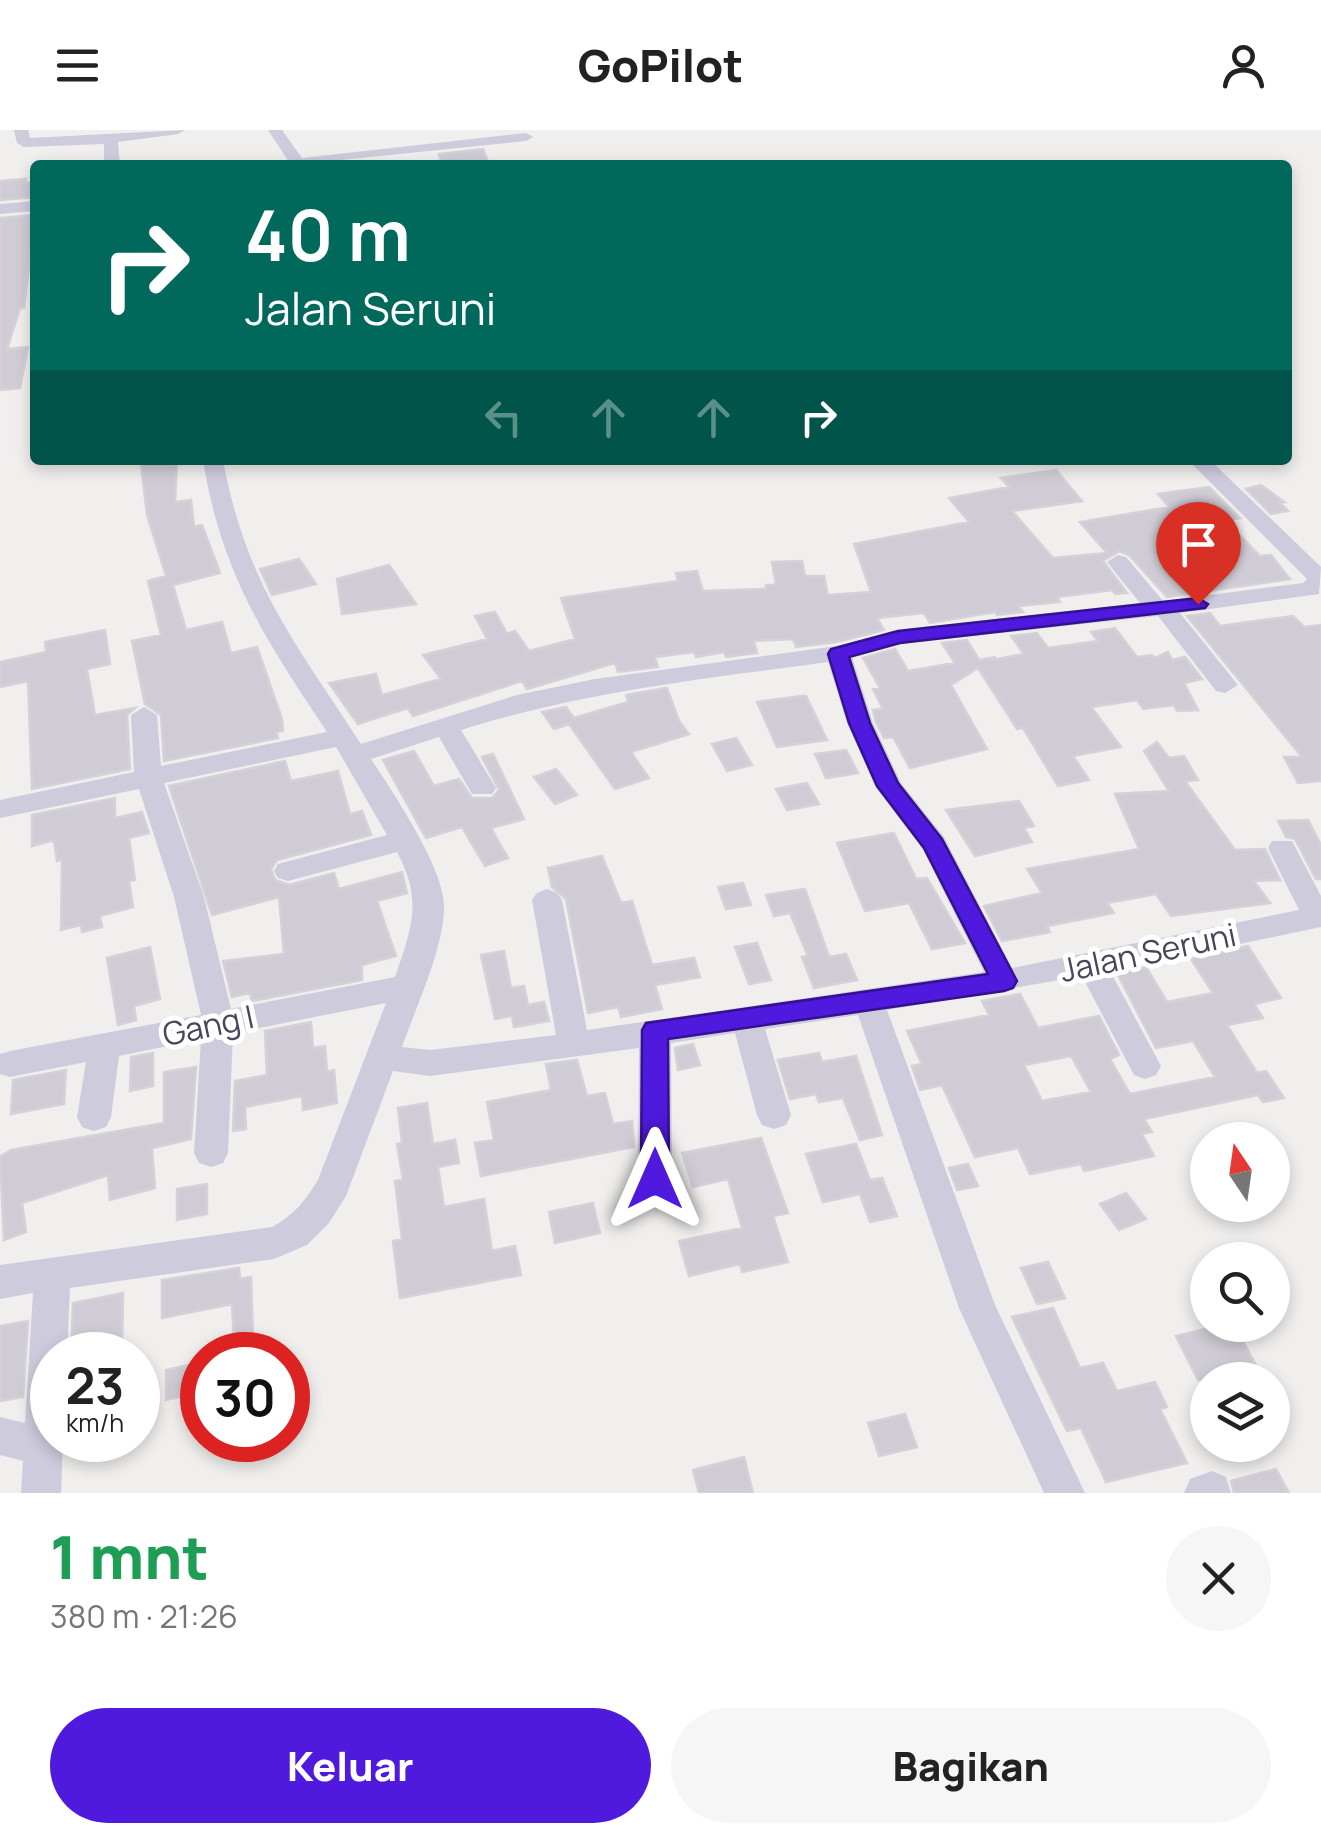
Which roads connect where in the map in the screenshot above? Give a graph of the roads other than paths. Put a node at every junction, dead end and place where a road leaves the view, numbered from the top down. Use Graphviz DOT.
graph roads {
  1 [pos="178,130"];
  2 [pos="275,130"];
  3 [pos="391,130"];
  4 [pos="23,136"];
  5 [pos="526,137"];
  6 [pos="112,138"];
  7 [pos="402,150"];
  8 [pos="10,152"];
  9 [pos="112,160"];
  10 [pos="296,160"];
  11 [pos="328,160"];
  12 [pos="30,206"];
  13 [pos="0,209"];
  14 [pos="214,465"];
  15 [pos="1203,465"];
  16 [pos="1118,562"];
  17 [pos="1318,586"];
  18 [pos="1160,608"];
  19 [pos="838,654"];
  20 [pos="1225,684"];
  21 [pos="144,715"];
  22 [pos="446,727"];
  23 [pos="349,746"];
  24 [pos="148,776"];
  25 [pos="482,788"];
  26 [pos="0,809"];
  27 [pos="404,840"];
  28 [pos="1282,848"];
  29 [pos="288,871"];
  30 [pos="547,900"];
  31 [pos="1319,916"];
  32 [pos="1090,964"];
  33 [pos="1004,981"];
  34 [pos="407,987"];
  35 [pos="868,1000"];
  36 [pos="746,1017"];
  37 [pos="218,1022"];
  38 [pos="655,1030"];
  39 [pos="574,1044"];
  40 [pos="104,1048"];
  41 [pos="381,1057"];
  42 [pos="10,1064"];
  43 [pos="1145,1066"];
  44 [pos="774,1116"];
  45 [pos="94,1118"];
  46 [pos="211,1153"];
  47 [pos="655,1179"];
  48 [pos="52,1274"];
  49 [pos="0,1282"];
  50 [pos="49,1332"];
  51 [pos="0,1436"];
  52 [pos="30,1444"];
  53 [pos="42,1462"];
  54 [pos="41,1493"];
  55 [pos="1065,1493"];
  1 -- 6 [label="street"];
  2 -- 10 [label="street"];
  3 -- 7 [label="street"];
  4 -- 6 [label="street"];
  4 -- 8 [label="street"];
  5 -- 7 [label="street"];
  6 -- 9 [label="street"];
  7 -- 11 [label="street"];
  12 -- 13 [label="street"];
  14 -- 23 [label="street"];
  15 -- 17 [label="street"];
  16 -- 18 [label="street"];
  17 -- 18 [label="street"];
  18 -- 19 [label="street"];
  18 -- 20 [label="street"];
  19 -- 22 [label="street"];
  19 -- 33 [label="street"];
  21 -- 24 [label="street"];
  22 -- 23 [label="street"];
  22 -- 25 [label="street"];
  23 -- 24 [label="street"];
  23 -- 27 [label="street"];
  24 -- 26 [label="street"];
  24 -- 37 [label="street"];
  27 -- 29 [label="street"];
  27 -- 34 [label="street"];
  28 -- 31 [label="street"];
  30 -- 39 [label="street"];
  31 -- 32 [label="street, Jalan Seruni"];
  32 -- 33 [label="street, Jalan Seruni"];
  32 -- 43 [label="street"];
  33 -- 35 [label="street, Jalan Seruni"];
  34 -- 37 [label="street, Gang I"];
  34 -- 41 [label="street"];
  35 -- 36 [label="street, Jalan Seruni"];
  35 -- 55 [label="street"];
  36 -- 38 [label="street, Jalan Seruni"];
  36 -- 44 [label="street"];
  37 -- 40 [label="street, Gang I"];
  37 -- 46 [label="street"];
  38 -- 39 [label="street, Jalan Seruni"];
  38 -- 47 [label="street"];
  39 -- 41 [label="street, Jalan Seruni"];
  40 -- 42 [label="street, Gang I"];
  40 -- 45 [label="street"];
  41 -- 48 [label="street"];
  48 -- 49 [label="street"];
  48 -- 50 [label="street"];
  51 -- 52 [label="street"];
  53 -- 54 [label="street"];
}
